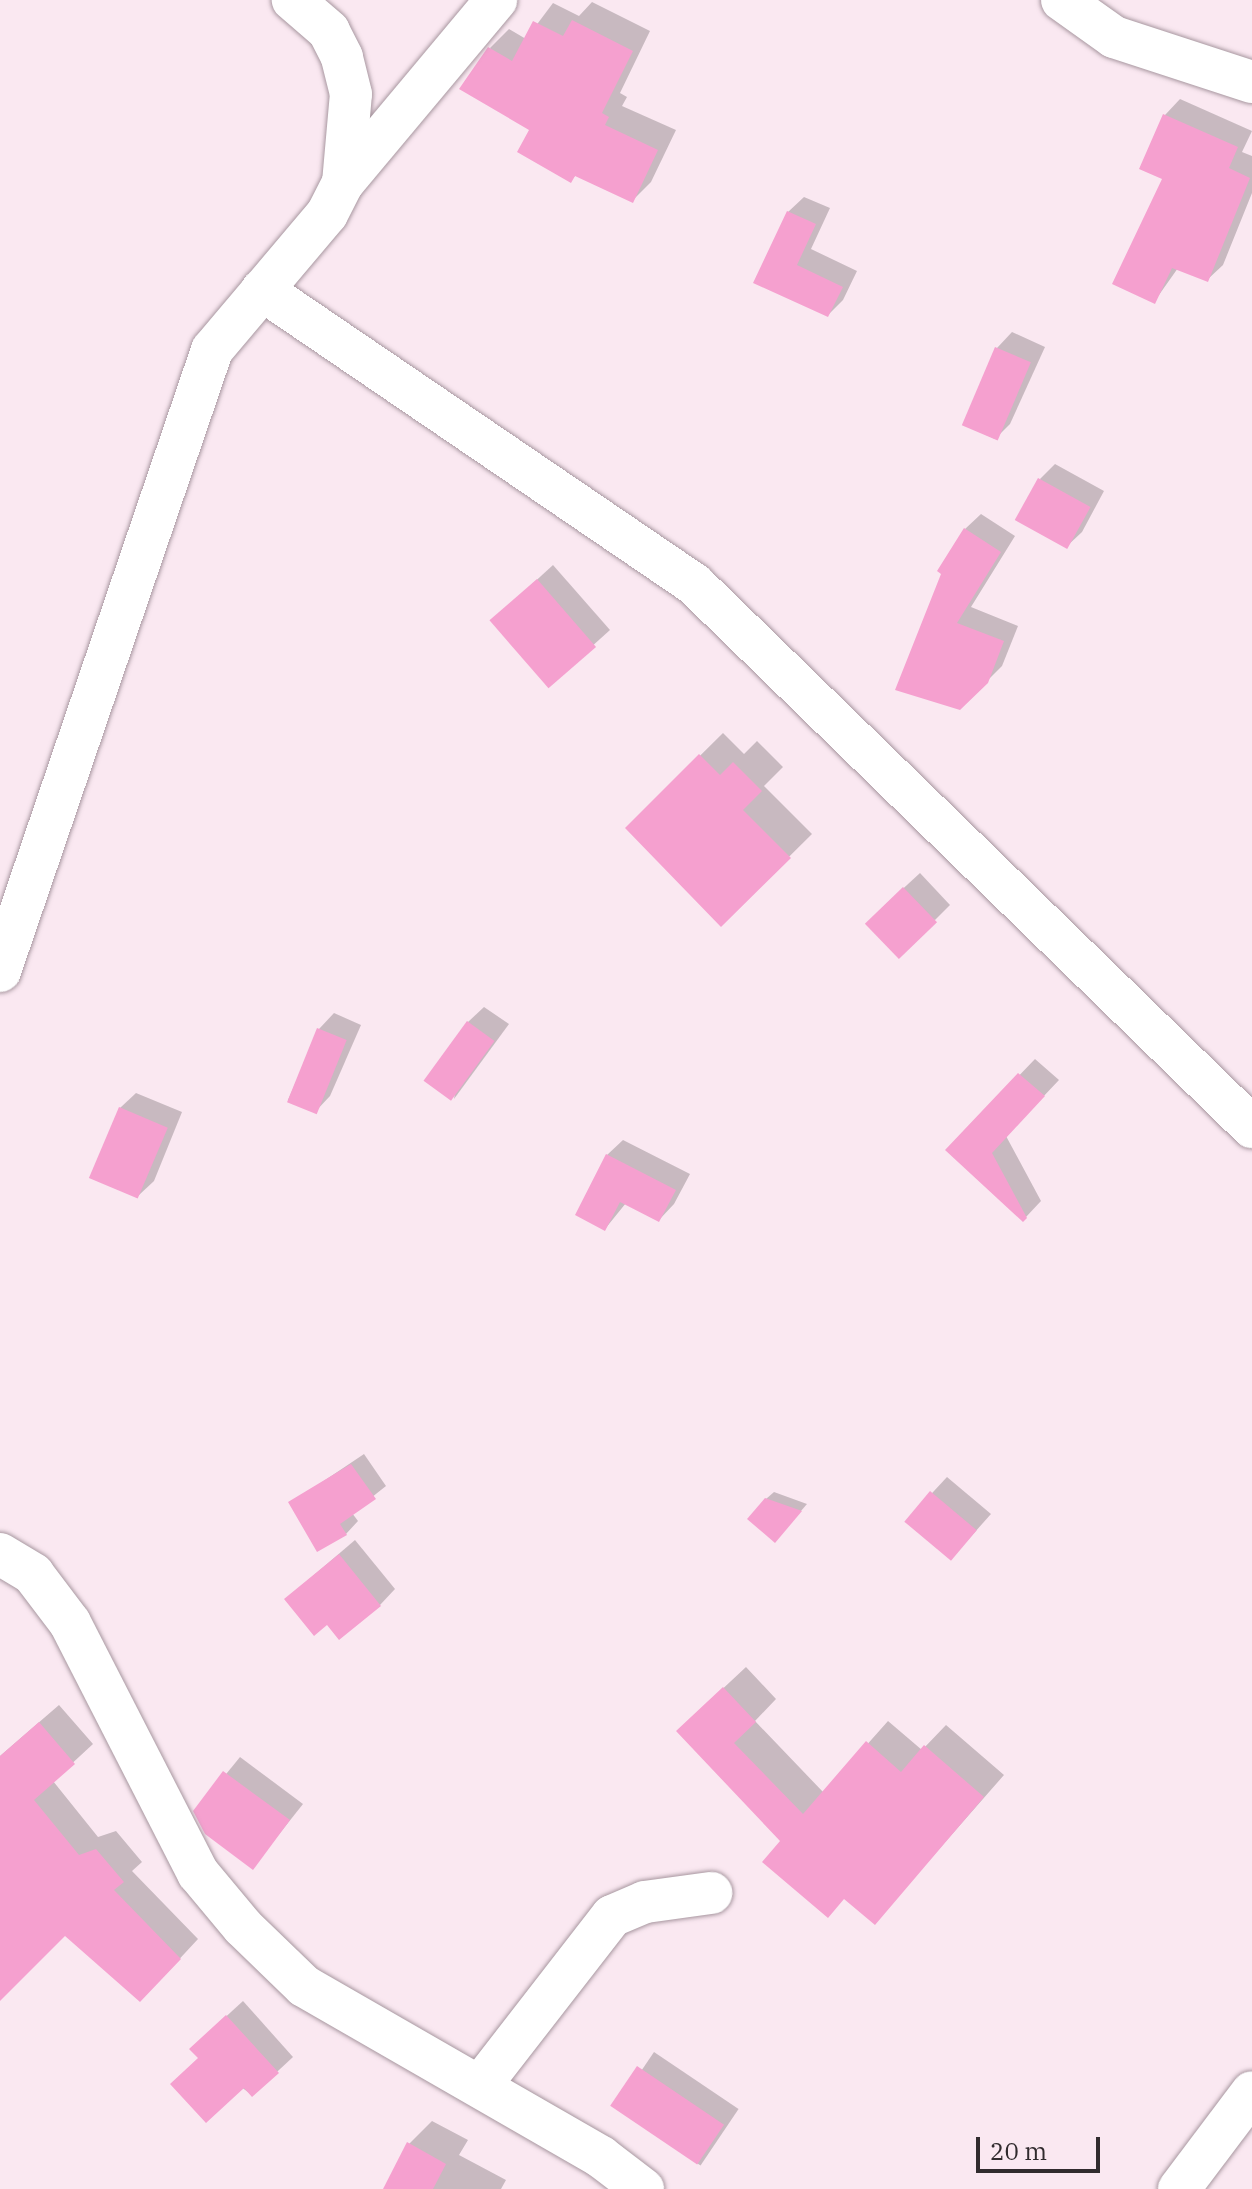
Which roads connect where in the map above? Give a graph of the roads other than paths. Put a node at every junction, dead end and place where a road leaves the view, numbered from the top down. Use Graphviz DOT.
graph roads {
  1 [pos="293,0"];
  2 [pos="496,0"];
  3 [pos="1062,0"];
  4 [pos="327,15"];
  5 [pos="1252,82"];
  6 [pos="343,183"];
  7 [pos="262,290"];
  8 [pos="0,971"];
  9 [pos="1252,1127"];
  10 [pos="0,1554"];
  11 [pos="711,1893"];
  12 [pos="480,2086"];
  13 [pos="1252,2092"];
  14 [pos="643,2189"];
  15 [pos="1179,2189"];
  1 -- 4 [label="street"];
  2 -- 6 [label="street"];
  3 -- 5 [label="street"];
  4 -- 6 [label="street"];
  6 -- 7 [label="street"];
  7 -- 8 [label="street"];
  7 -- 9 [label="street"];
  10 -- 12 [label="street"];
  11 -- 12 [label="street"];
  12 -- 14 [label="street"];
  13 -- 15 [label="street"];
}
